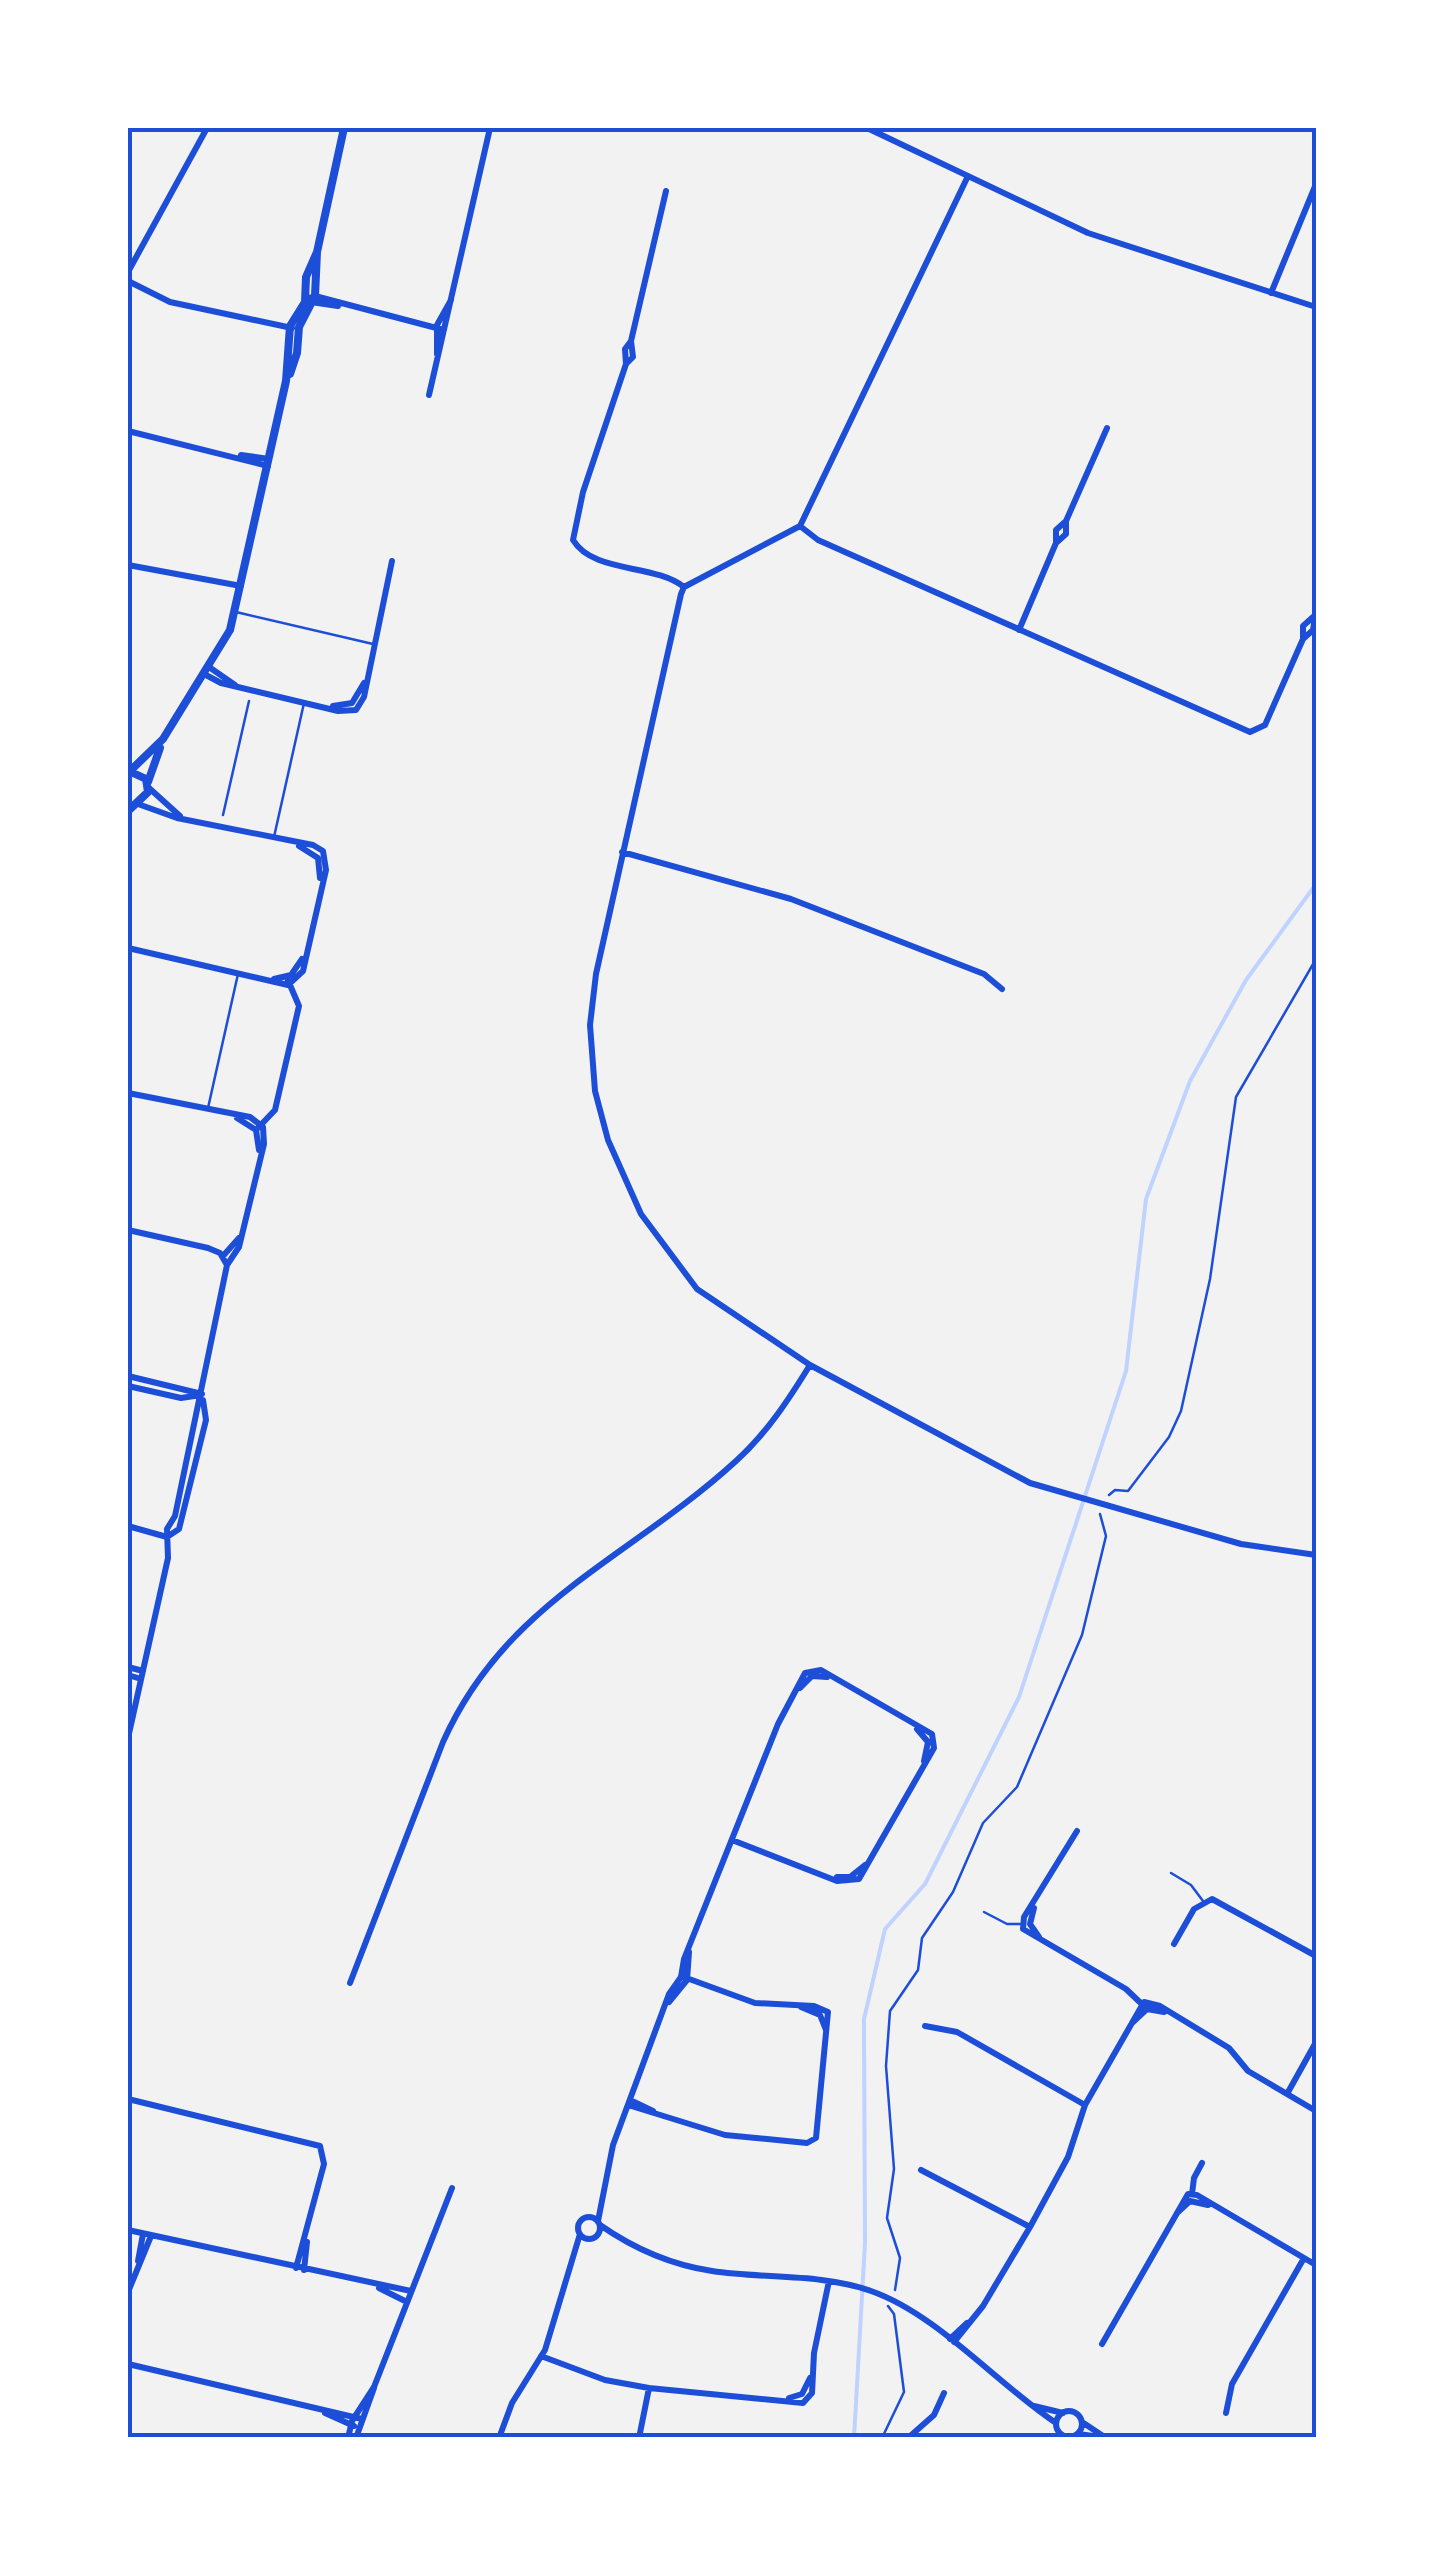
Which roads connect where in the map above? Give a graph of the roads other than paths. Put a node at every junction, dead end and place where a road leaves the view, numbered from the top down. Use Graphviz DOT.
graph roads {
  1 [pos="207,128"];
  2 [pos="344,128"];
  3 [pos="490,128"];
  4 [pos="867,128"];
  5 [pos="968,176"];
  6 [pos="1316,184"];
  7 [pos="666,190"];
  8 [pos="136,250"];
  9 [pos="128,259"];
  10 [pos="128,272"];
  11 [pos="128,281"];
  12 [pos="1271,292"];
  13 [pos="312,299"];
  14 [pos="1316,308"];
  15 [pos="439,329"];
  16 [pos="292,330"];
  17 [pos="429,395"];
  18 [pos="1108,428"];
  19 [pos="128,431"];
  20 [pos="269,462"];
  21 [pos="800,526"];
  22 [pos="392,561"];
  23 [pos="128,565"];
  24 [pos="684,586"];
  25 [pos="240,591"];
  26 [pos="235,611"];
  27 [pos="1315,614"];
  28 [pos="1019,630"];
  29 [pos="374,644"];
  30 [pos="206,670"];
  31 [pos="304,701"];
  32 [pos="163,739"];
  33 [pos="128,772"];
  34 [pos="148,785"];
  35 [pos="132,806"];
  36 [pos="184,819"];
  37 [pos="274,838"];
  38 [pos="622,852"];
  39 [pos="128,948"];
  40 [pos="238,973"];
  41 [pos="289,981"];
  42 [pos="1002,989"];
  43 [pos="128,1092"];
  44 [pos="207,1110"];
  45 [pos="259,1128"];
  46 [pos="128,1230"];
  47 [pos="240,1236"];
  48 [pos="222,1256"];
  49 [pos="227,1265"];
  50 [pos="810,1365"];
  51 [pos="128,1376"];
  52 [pos="128,1386"];
  53 [pos="202,1394"];
  54 [pos="128,1526"];
  55 [pos="166,1533"];
  56 [pos="1316,1555"];
  57 [pos="128,1671"];
  58 [pos="142,1675"];
  59 [pos="128,1738"];
  60 [pos="1077,1831"];
  61 [pos="733,1837"];
  62 [pos="1171,1873"];
  63 [pos="1202,1901"];
  64 [pos="984,1912"];
  65 [pos="1026,1924"];
  66 [pos="1174,1944"];
  67 [pos="1316,1956"];
  68 [pos="685,1977"];
  69 [pos="350,1982"];
  70 [pos="1146,2006"];
  71 [pos="925,2026"];
  72 [pos="1316,2042"];
  73 [pos="1287,2094"];
  74 [pos="128,2100"];
  75 [pos="629,2102"];
  76 [pos="1085,2105"];
  77 [pos="1316,2111"];
  78 [pos="1202,2163"];
  79 [pos="921,2170"];
  80 [pos="452,2188"];
  81 [pos="601,2197"];
  82 [pos="1193,2197"];
  83 [pos="588,2217"];
  84 [pos="599,2223"];
  85 [pos="1030,2227"];
  86 [pos="128,2230"];
  87 [pos="580,2234"];
  88 [pos="147,2235"];
  89 [pos="594,2237"];
  90 [pos="624,2242"];
  91 [pos="1304,2258"];
  92 [pos="575,2264"];
  93 [pos="1316,2265"];
  94 [pos="300,2270"];
  95 [pos="825,2281"];
  96 [pos="374,2286"];
  97 [pos="128,2292"];
  98 [pos="411,2292"];
  99 [pos="407,2302"];
  100 [pos="952,2341"];
  101 [pos="1102,2344"];
  102 [pos="543,2353"];
  103 [pos="128,2362"];
  104 [pos="640,2386"];
  105 [pos="650,2388"];
  106 [pos="944,2393"];
  107 [pos="1033,2406"];
  108 [pos="1063,2413"];
  109 [pos="1226,2413"];
  110 [pos="642,2416"];
  111 [pos="356,2422"];
  112 [pos="1082,2422"];
  113 [pos="1057,2430"];
  114 [pos="1078,2434"];
  115 [pos="1105,2437"];
  116 [pos="348,2438"];
  117 [pos="356,2438"];
  118 [pos="499,2438"];
  119 [pos="639,2438"];
  120 [pos="908,2438"];
  1 -- 8 [label="street"];
  2 -- 13 [label="street"];
  3 -- 15 [label="street"];
  4 -- 5 [label="street"];
  5 -- 12 [label="street"];
  5 -- 21 [label="street"];
  6 -- 12 [label="street"];
  7 -- 24 [label="street"];
  8 -- 9 [label="street"];
  8 -- 10 [label="street"];
  11 -- 16 [label="street"];
  12 -- 14 [label="street"];
  13 -- 15 [label="street"];
  13 -- 16 [label="street"];
  15 -- 17 [label="street"];
  16 -- 20 [label="street"];
  18 -- 28 [label="street"];
  19 -- 20 [label="street"];
  20 -- 25 [label="street"];
  21 -- 24 [label="street"];
  21 -- 28 [label="street"];
  22 -- 29 [label="street"];
  23 -- 25 [label="street"];
  24 -- 38 [label="street"];
  25 -- 26 [label="street"];
  26 -- 29 [label="lane"];
  26 -- 30 [label="street"];
  27 -- 28 [label="street"];
  29 -- 31 [label="street"];
  30 -- 31 [label="street"];
  30 -- 32 [label="street"];
  31 -- 37 [label="lane"];
  32 -- 33 [label="street"];
  32 -- 34 [label="street"];
  33 -- 34 [label="street"];
  34 -- 35 [label="street"];
  34 -- 36 [label="street"];
  35 -- 36 [label="street"];
  36 -- 37 [label="street"];
  37 -- 41 [label="street"];
  38 -- 42 [label="street"];
  38 -- 50 [label="street"];
  39 -- 40 [label="street"];
  40 -- 41 [label="street"];
  40 -- 44 [label="lane"];
  41 -- 45 [label="street"];
  43 -- 44 [label="street"];
  44 -- 45 [label="street"];
  45 -- 47 [label="street"];
  46 -- 48 [label="street"];
  47 -- 48 [label="street"];
  47 -- 49 [label="street"];
  48 -- 49 [label="street"];
  49 -- 53 [label="street"];
  50 -- 56 [label="street"];
  50 -- 69 [label="street"];
  51 -- 53 [label="street"];
  52 -- 53 [label="street"];
  53 -- 55 [label="street"];
  54 -- 55 [label="street"];
  55 -- 58 [label="street"];
  57 -- 58 [label="street"];
  58 -- 59 [label="street"];
  60 -- 65 [label="street"];
  61 -- 61 [label="street"];
  61 -- 68 [label="street"];
  62 -- 63 [label="lane"];
  63 -- 66 [label="street"];
  63 -- 67 [label="street"];
  64 -- 65 [label="lane"];
  65 -- 70 [label="street"];
  68 -- 75 [label="street"];
  68 -- 75 [label="street"];
  70 -- 73 [label="street"];
  70 -- 76 [label="street"];
  71 -- 76 [label="street"];
  72 -- 73 [label="street"];
  73 -- 77 [label="street"];
  74 -- 94 [label="street"];
  75 -- 81 [label="street"];
  76 -- 85 [label="street"];
  78 -- 82 [label="street"];
  79 -- 85 [label="street"];
  80 -- 98 [label="street"];
  81 -- 83 [label="street"];
  81 -- 84 [label="street"];
  82 -- 91 [label="street"];
  82 -- 101 [label="street"];
  83 -- 84 [label="street"];
  83 -- 87 [label="street"];
  84 -- 89 [label="street"];
  84 -- 90 [label="street"];
  85 -- 100 [label="street"];
  86 -- 88 [label="street"];
  87 -- 89 [label="street"];
  87 -- 92 [label="street"];
  88 -- 94 [label="street"];
  88 -- 97 [label="street"];
  89 -- 90 [label="street"];
  89 -- 92 [label="street"];
  90 -- 95 [label="street"];
  91 -- 93 [label="street"];
  91 -- 109 [label="street"];
  92 -- 102 [label="street"];
  94 -- 96 [label="street"];
  95 -- 100 [label="street"];
  95 -- 105 [label="street"];
  96 -- 98 [label="street"];
  96 -- 99 [label="street"];
  98 -- 99 [label="street"];
  99 -- 111 [label="street"];
  100 -- 107 [label="street"];
  102 -- 104 [label="street"];
  102 -- 118 [label="street"];
  103 -- 111 [label="street"];
  104 -- 105 [label="street"];
  104 -- 110 [label="street"];
  105 -- 110 [label="street"];
  106 -- 120 [label="street"];
  107 -- 108 [label="street"];
  107 -- 113 [label="street"];
  108 -- 112 [label="street"];
  108 -- 113 [label="street"];
  110 -- 119 [label="street"];
  111 -- 116 [label="street"];
  111 -- 117 [label="street"];
  112 -- 114 [label="street"];
  112 -- 115 [label="street"];
  113 -- 114 [label="street"];
  114 -- 115 [label="street"];
}
